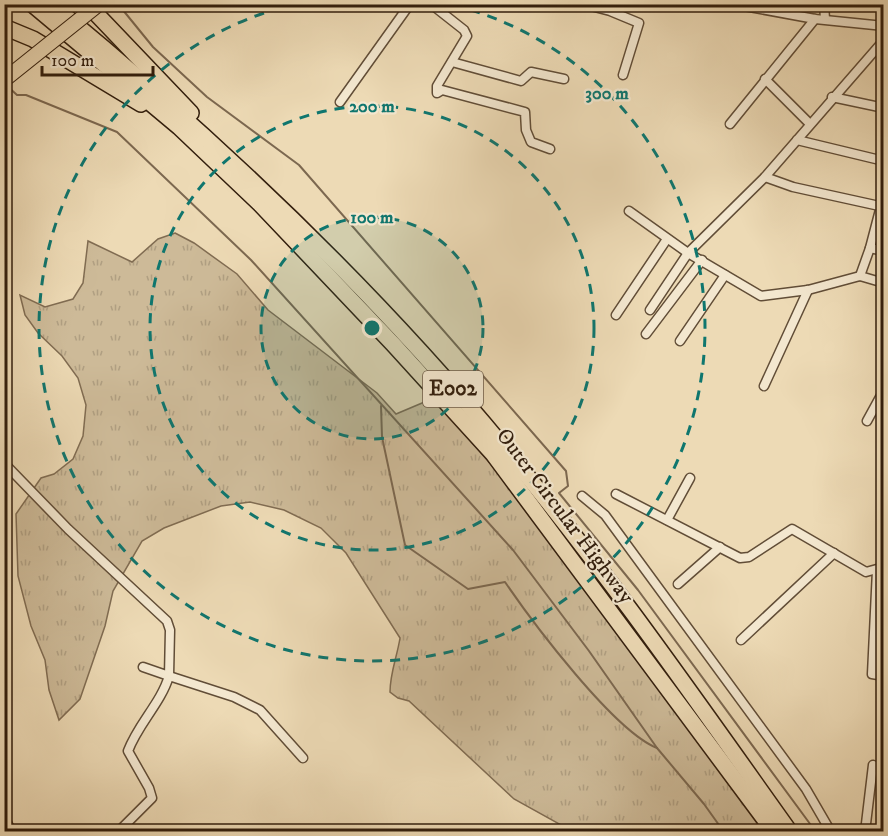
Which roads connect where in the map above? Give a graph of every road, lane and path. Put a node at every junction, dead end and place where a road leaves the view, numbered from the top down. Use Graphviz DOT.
graph roads {
  1 [pos="33,4"];
  2 [pos="51,4"];
  3 [pos="87,4"];
  4 [pos="99,4"];
  5 [pos="410,4"];
  6 [pos="431,4"];
  7 [pos="583,4"];
  8 [pos="733,4"];
  9 [pos="824,4"];
  10 [pos="613,8"];
  11 [pos="815,19"];
  12 [pos="825,19"];
  13 [pos="884,26"];
  14 [pos="4,27"];
  15 [pos="884,40"];
  16 [pos="452,62"];
  17 [pos="623,75"];
  18 [pos="564,79"];
  19 [pos="765,79"];
  20 [pos="4,80"];
  21 [pos="831,97"];
  22 [pos="340,102"];
  23 [pos="884,108"];
  24 [pos="730,124"];
  25 [pos="810,124"];
  26 [pos="179,127"];
  27 [pos="797,140"];
  28 [pos="550,149"];
  29 [pos="884,161"];
  30 [pos="247,175"];
  31 [pos="765,177"];
  32 [pos="882,206"];
  33 [pos="629,211"];
  34 [pos="667,239"];
  35 [pos="870,248"];
  36 [pos="884,251"];
  37 [pos="688,253"];
  38 [pos="702,260"];
  39 [pos="725,275"];
  40 [pos="860,276"];
  41 [pos="884,283"];
  42 [pos="808,290"];
  43 [pos="650,310"];
  44 [pos="616,315"];
  45 [pos="646,334"];
  46 [pos="680,341"];
  47 [pos="764,386"];
  48 [pos="884,390"];
  49 [pos="867,421"];
  50 [pos="4,463"];
  51 [pos="690,478"];
  52 [pos="616,494"];
  53 [pos="582,496"];
  54 [pos="667,520"];
  55 [pos="720,547"];
  56 [pos="834,553"];
  57 [pos="880,569"];
  58 [pos="678,584"];
  59 [pos="741,640"];
  60 [pos="142,668"];
  61 [pos="170,676"];
  62 [pos="884,676"];
  63 [pos="303,758"];
  64 [pos="873,765"];
  65 [pos="4,817"];
  66 [pos="12,831"];
  67 [pos="118,831"];
  68 [pos="774,831"];
  69 [pos="790,831"];
  70 [pos="831,831"];
  71 [pos="865,831"];
  1 -- 26 [label="highway, Outer Circular Highway / E002"];
  2 -- 30 [label="highway, Outer Circular Highway / E002"];
  3 -- 30 [label="highway"];
  4 -- 20 [label="main road, bridge"];
  5 -- 22 [label="street"];
  6 -- 16 [label="street"];
  7 -- 10 [label="street"];
  8 -- 11 [label="street"];
  9 -- 12 [label="street"];
  10 -- 17 [label="street"];
  11 -- 12 [label="street"];
  11 -- 19 [label="street"];
  12 -- 13 [label="street"];
  14 -- 26 [label="highway"];
  15 -- 21 [label="street"];
  16 -- 18 [label="street"];
  16 -- 28 [label="street"];
  19 -- 24 [label="street"];
  19 -- 25 [label="street"];
  21 -- 23 [label="street"];
  21 -- 25 [label="street"];
  25 -- 27 [label="street"];
  26 -- 68 [label="highway, Outer Circular Highway / E002"];
  27 -- 29 [label="street"];
  27 -- 31 [label="street"];
  30 -- 69 [label="highway, Outer Circular Highway / E002"];
  31 -- 32 [label="street"];
  31 -- 37 [label="street"];
  32 -- 35 [label="street"];
  33 -- 34 [label="street"];
  34 -- 37 [label="street"];
  34 -- 44 [label="street"];
  35 -- 36 [label="street"];
  35 -- 40 [label="street"];
  37 -- 38 [label="street"];
  37 -- 43 [label="street"];
  38 -- 39 [label="street"];
  38 -- 45 [label="street"];
  39 -- 42 [label="street"];
  39 -- 46 [label="street"];
  40 -- 41 [label="street"];
  40 -- 42 [label="street"];
  42 -- 47 [label="street"];
  48 -- 49 [label="street"];
  50 -- 61 [label="street"];
  51 -- 54 [label="street"];
  52 -- 54 [label="street"];
  53 -- 70 [label="street"];
  54 -- 55 [label="street"];
  55 -- 56 [label="street"];
  55 -- 58 [label="street"];
  56 -- 57 [label="street"];
  56 -- 59 [label="street"];
  57 -- 62 [label="street"];
  60 -- 61 [label="street"];
  61 -- 63 [label="street"];
  61 -- 67 [label="street"];
  64 -- 71 [label="street"];
  65 -- 66 [label="street"];
}
